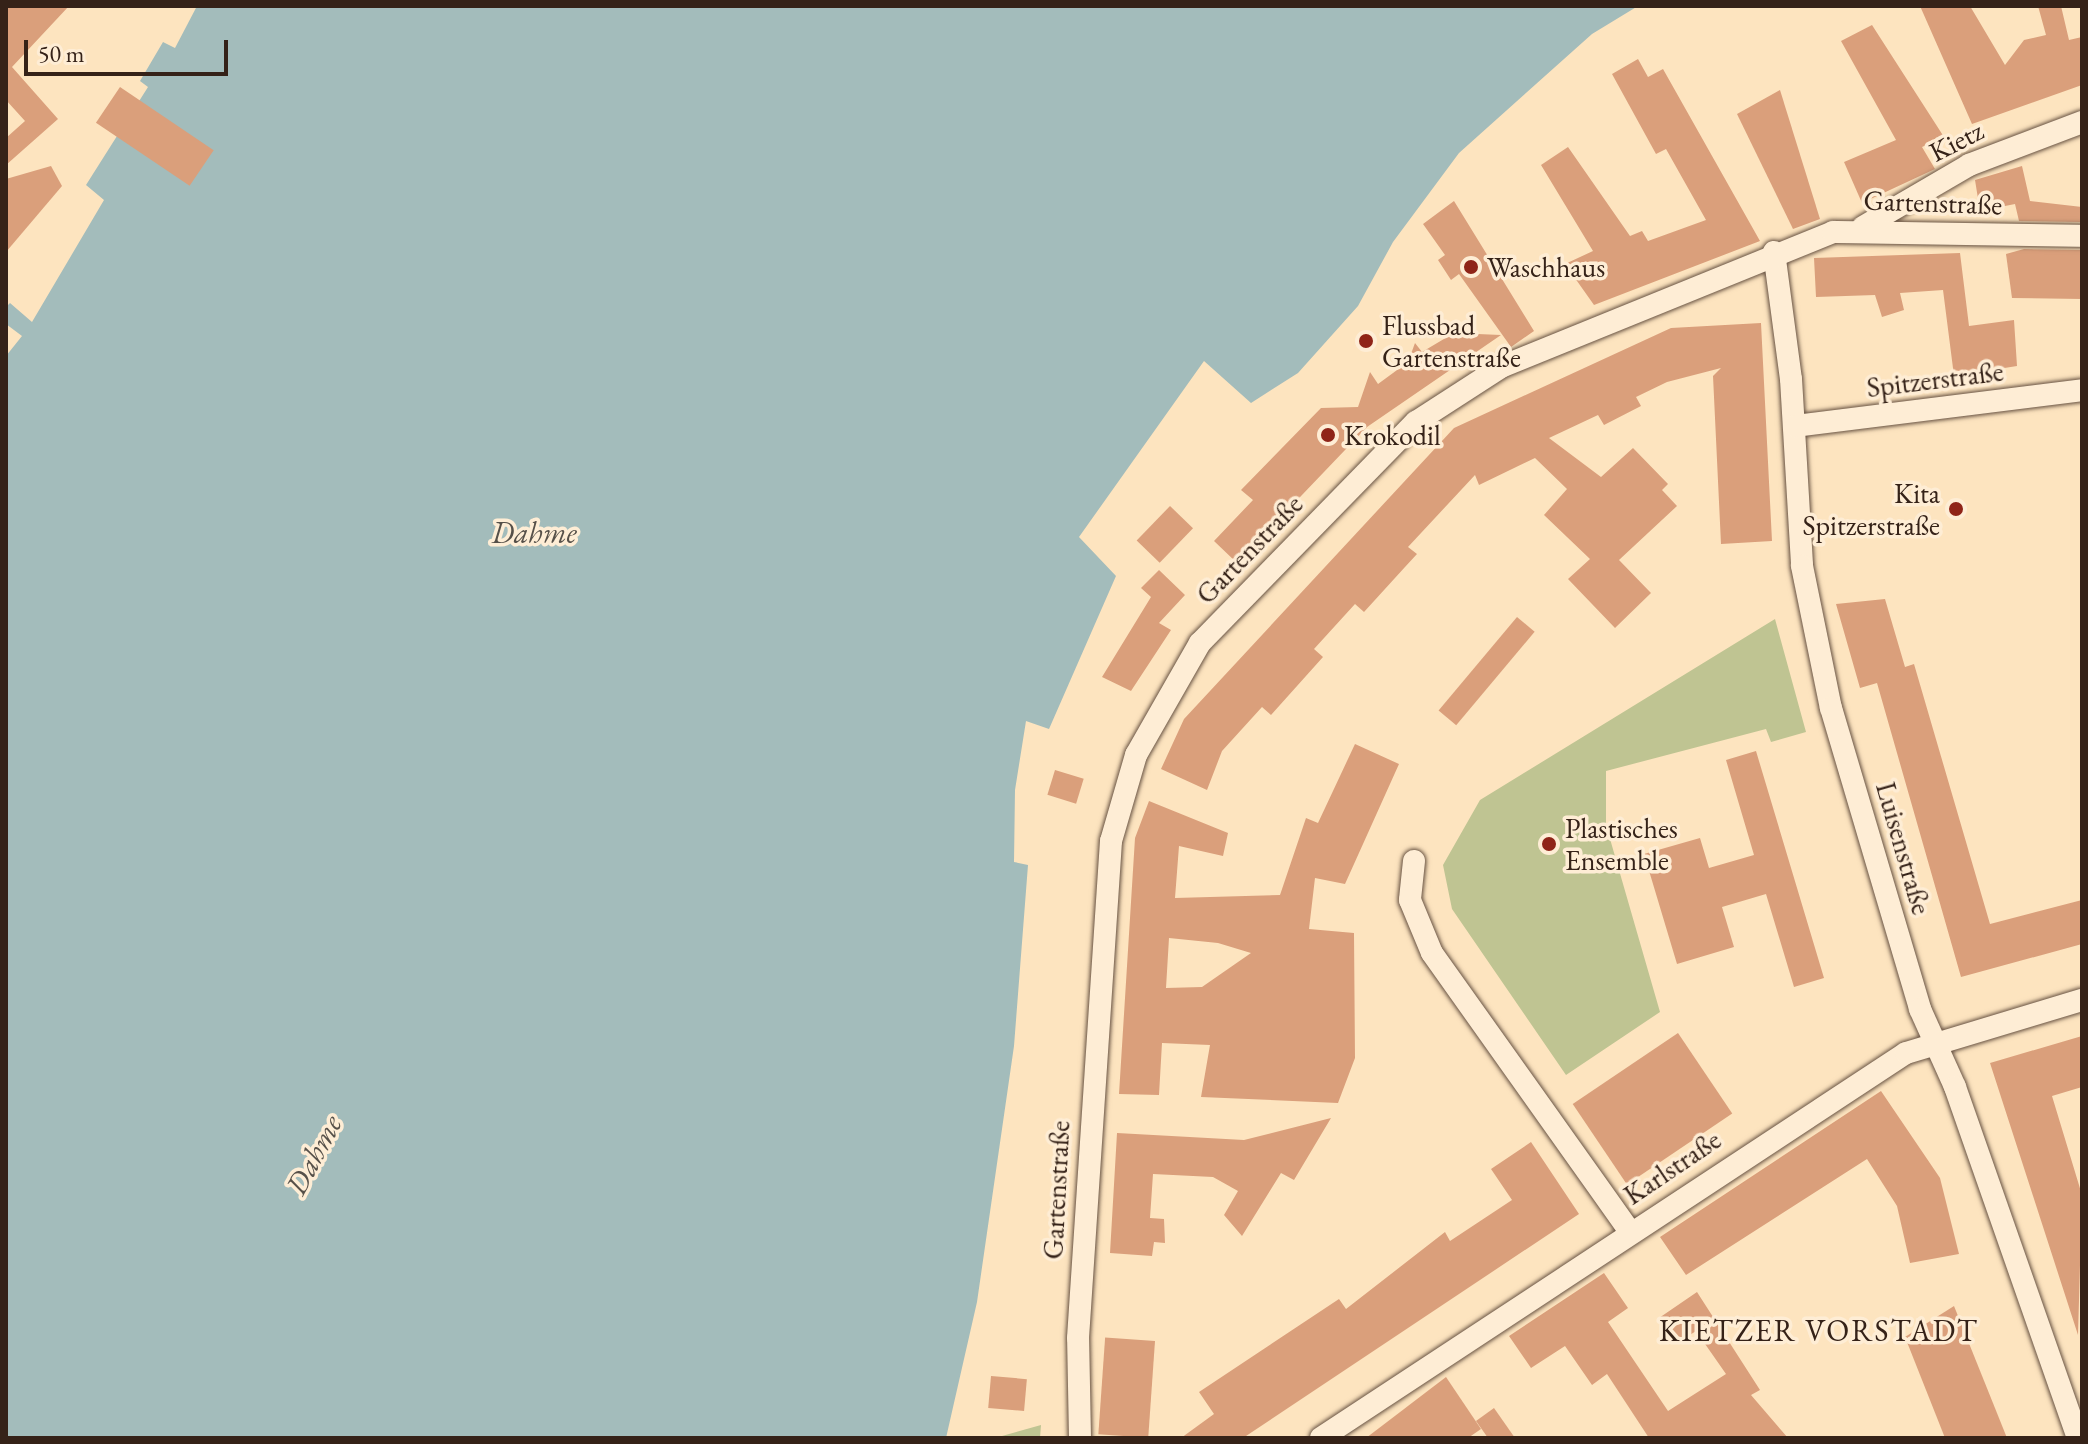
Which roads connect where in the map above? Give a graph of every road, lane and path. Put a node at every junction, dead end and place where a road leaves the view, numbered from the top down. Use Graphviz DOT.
graph roads {
  1 [pos="2082,122"];
  2 [pos="1863,227"];
  3 [pos="2082,236"];
  4 [pos="1774,252"];
  5 [pos="2082,390"];
  6 [pos="1795,426"];
  7 [pos="1414,861"];
  8 [pos="2082,1000"];
  9 [pos="1934,1041"];
  10 [pos="1630,1232"];
  11 [pos="1080,1438"];
  12 [pos="1321,1438"];
  13 [pos="2078,1438"];
  1 -- 2 [label="street, Kietz"];
  2 -- 3 [label="street, Gartenstraße"];
  2 -- 4 [label="street, Gartenstraße"];
  4 -- 6 [label="street, Luisenstraße"];
  4 -- 11 [label="street, Gartenstraße"];
  5 -- 6 [label="street, Spitzerstraße"];
  6 -- 9 [label="street, Luisenstraße"];
  7 -- 10 [label="street"];
  8 -- 9 [label="street, Karlstraße"];
  9 -- 10 [label="street, Karlstraße"];
  9 -- 13 [label="street, Luisenstraße"];
  10 -- 12 [label="street, Karlstraße"];
}
